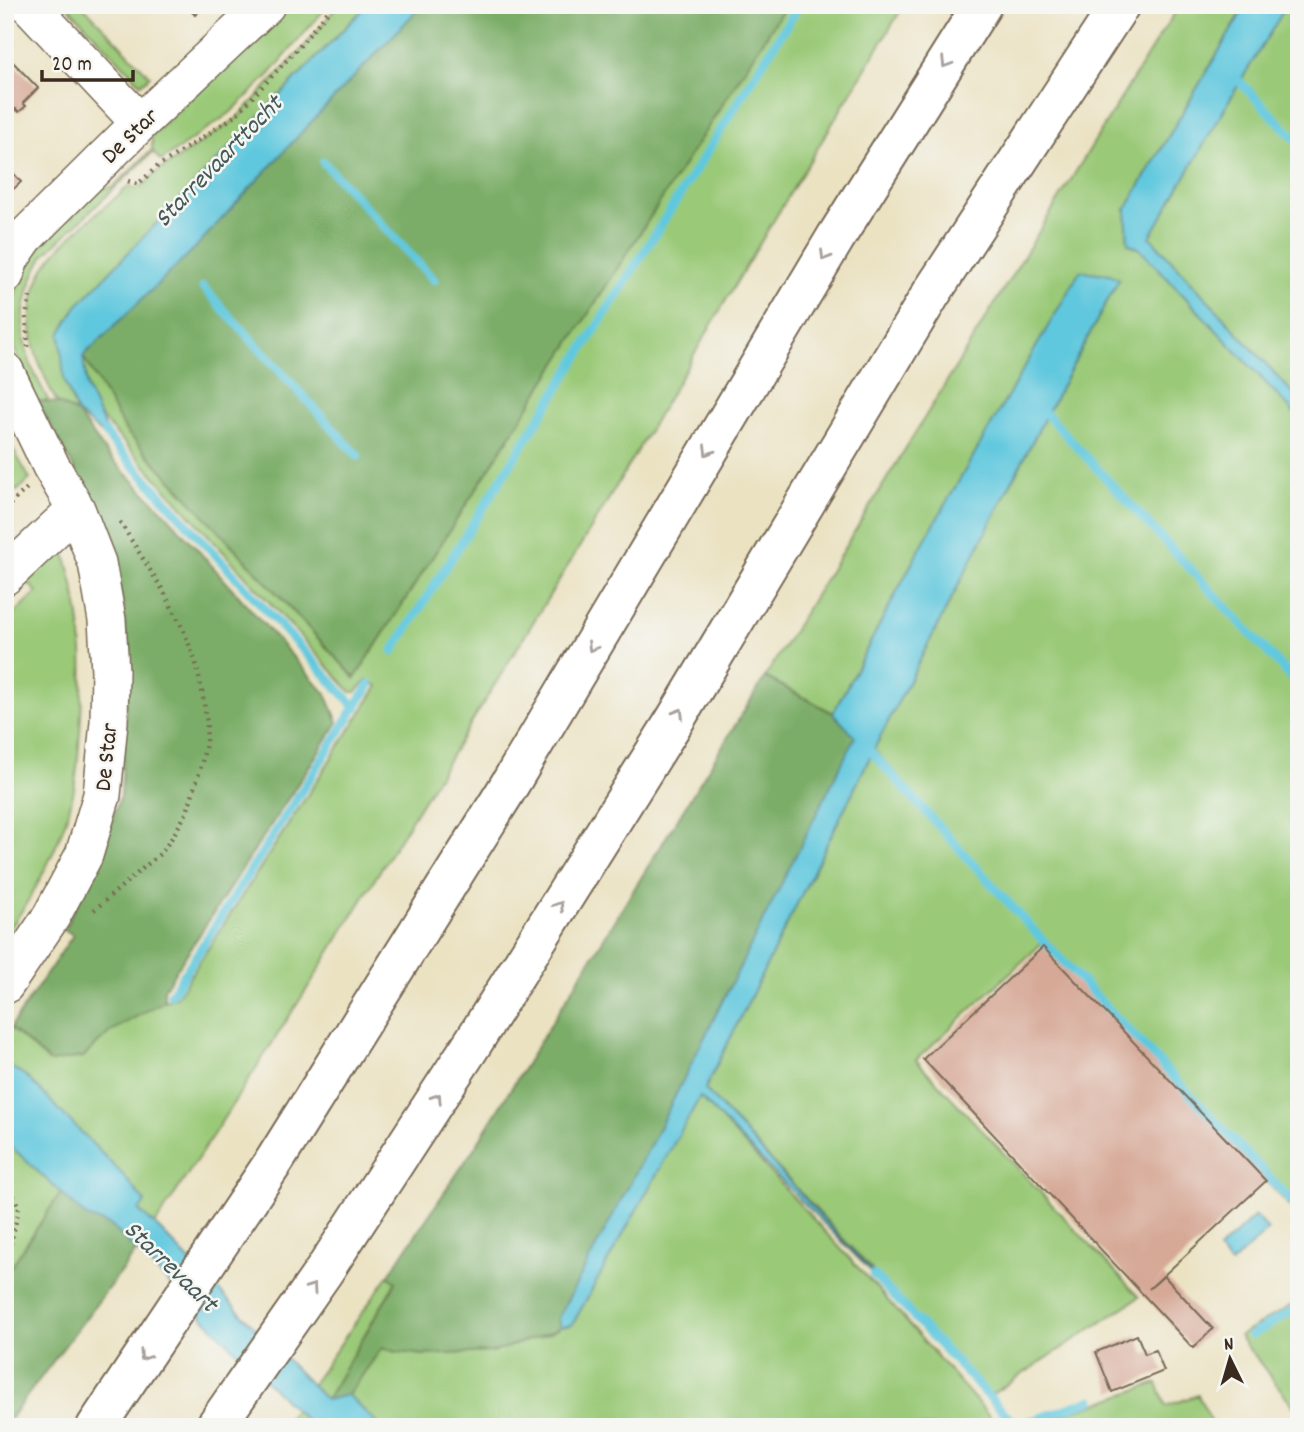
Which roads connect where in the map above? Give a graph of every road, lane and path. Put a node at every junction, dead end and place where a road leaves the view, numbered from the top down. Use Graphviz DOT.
graph roads {
  1 [pos="29,5"];
  2 [pos="266,5"];
  3 [pos="333,5"];
  4 [pos="982,5"];
  5 [pos="1120,5"];
  6 [pos="140,123"];
  7 [pos="120,189"];
  8 [pos="18,283"];
  9 [pos="18,363"];
  10 [pos="76,509"];
  11 [pos="112,509"];
  12 [pos="5,576"];
  13 [pos="51,918"];
  14 [pos="5,985"];
  15 [pos="5,1176"];
  16 [pos="5,1260"];
  17 [pos="96,1427"];
  18 [pos="215,1427"];
  1 -- 6 [label="street"];
  2 -- 6 [label="street, De Star"];
  3 -- 7 [label="path"];
  4 -- 17 [label="highway, one-way"];
  18 -- 5 [label="highway, one-way"];
  6 -- 8 [label="street, De Star"];
  8 -- 9 [label="path"];
  9 -- 10 [label="street, De Star"];
  10 -- 12 [label="street"];
  10 -- 13 [label="street, De Star"];
  11 -- 13 [label="path"];
  13 -- 14 [label="street, De Star"];
  15 -- 16 [label="path"];
}
